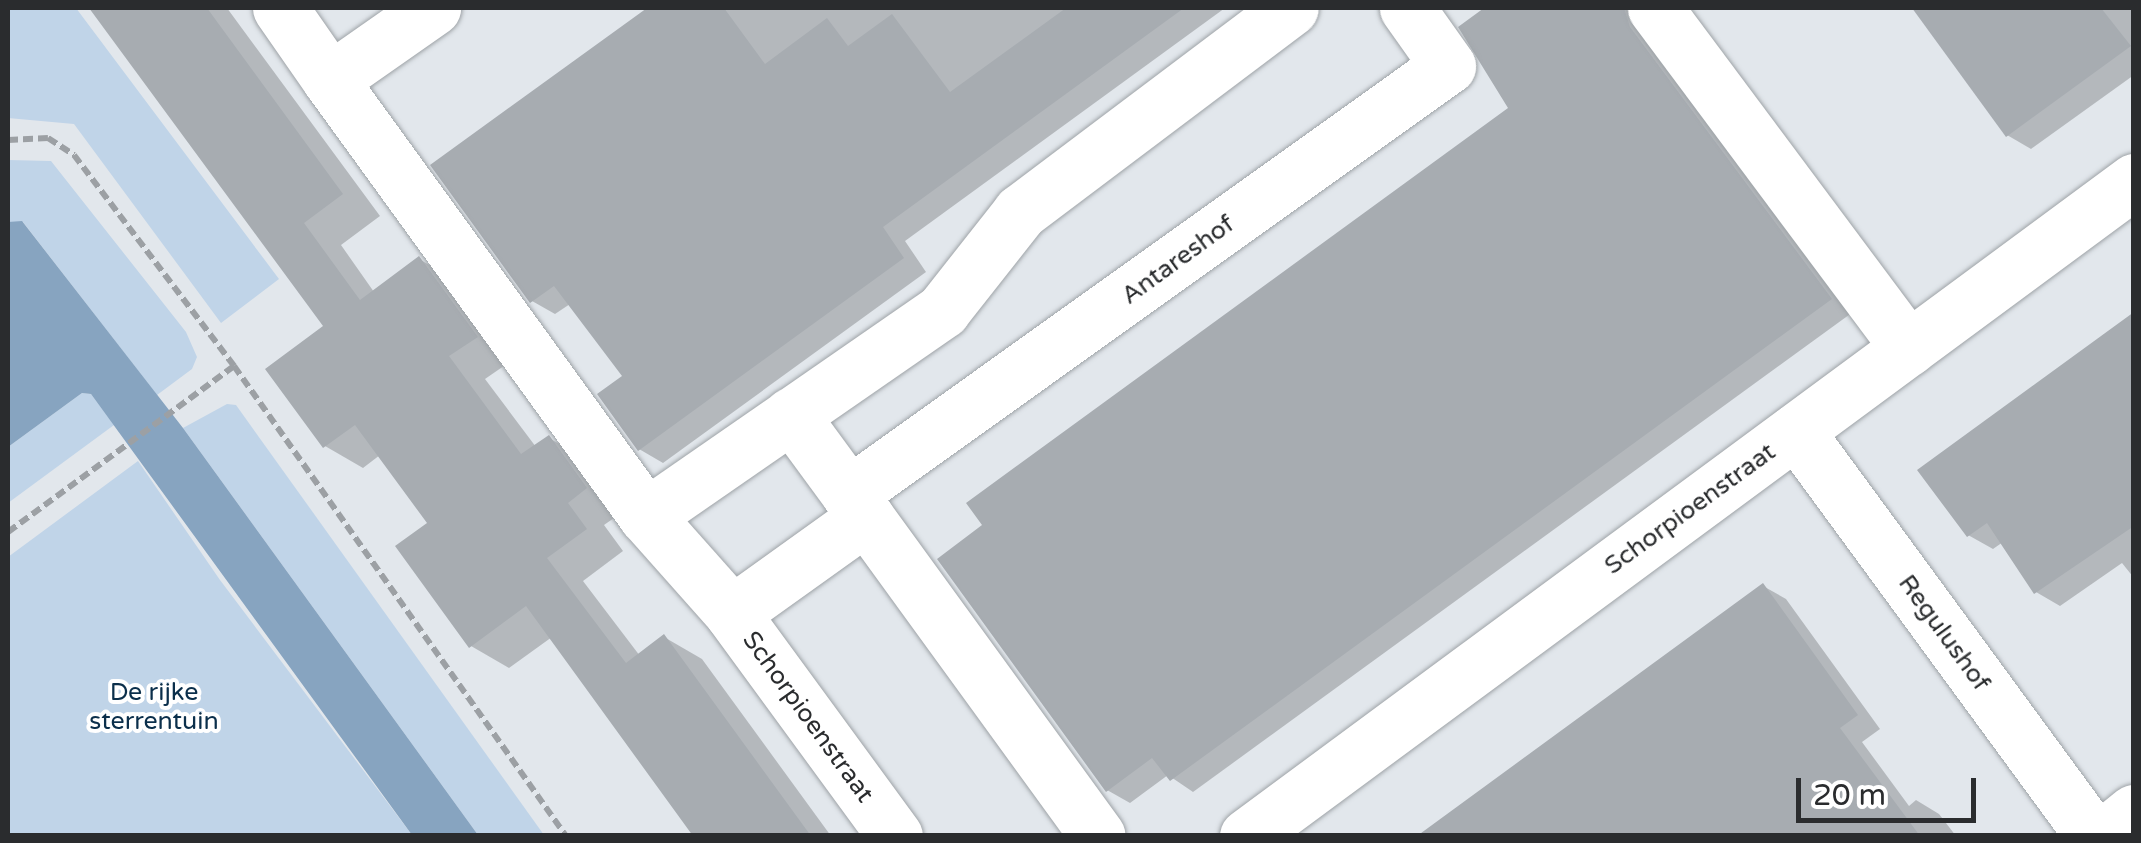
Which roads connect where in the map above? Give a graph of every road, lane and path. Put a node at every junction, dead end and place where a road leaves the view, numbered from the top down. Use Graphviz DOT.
graph roads {
  1 [pos="280,8"];
  2 [pos="432,8"];
  3 [pos="1291,8"];
  4 [pos="1407,8"];
  5 [pos="1655,8"];
  6 [pos="330,80"];
  7 [pos="8,140"];
  8 [pos="2134,181"];
  9 [pos="1908,348"];
  10 [pos="234,366"];
  11 [pos="791,415"];
  12 [pos="1796,432"];
  13 [pos="858,505"];
  14 [pos="646,516"];
  15 [pos="8,532"];
  16 [pos="732,613"];
  17 [pos="2134,812"];
  18 [pos="566,836"];
  19 [pos="895,836"];
  20 [pos="1098,836"];
  21 [pos="1247,836"];
  22 [pos="2092,836"];
  23 [pos="2104,836"];
  1 -- 6 [label="street"];
  2 -- 6 [label="street"];
  3 -- 11 [label="street"];
  4 -- 13 [label="street, Antareshof"];
  5 -- 9 [label="street"];
  6 -- 14 [label="street"];
  7 -- 10 [label="path"];
  8 -- 9 [label="street, Schorpioenstraat"];
  9 -- 12 [label="street, Schorpioenstraat"];
  10 -- 15 [label="path"];
  10 -- 18 [label="path"];
  11 -- 13 [label="street"];
  11 -- 14 [label="street"];
  12 -- 21 [label="street, Schorpioenstraat"];
  12 -- 22 [label="street, Regulushof"];
  13 -- 16 [label="street, Schorpioenstraat"];
  13 -- 20 [label="street"];
  14 -- 16 [label="street"];
  16 -- 19 [label="street, Schorpioenstraat"];
  17 -- 23 [label="street"];
}
